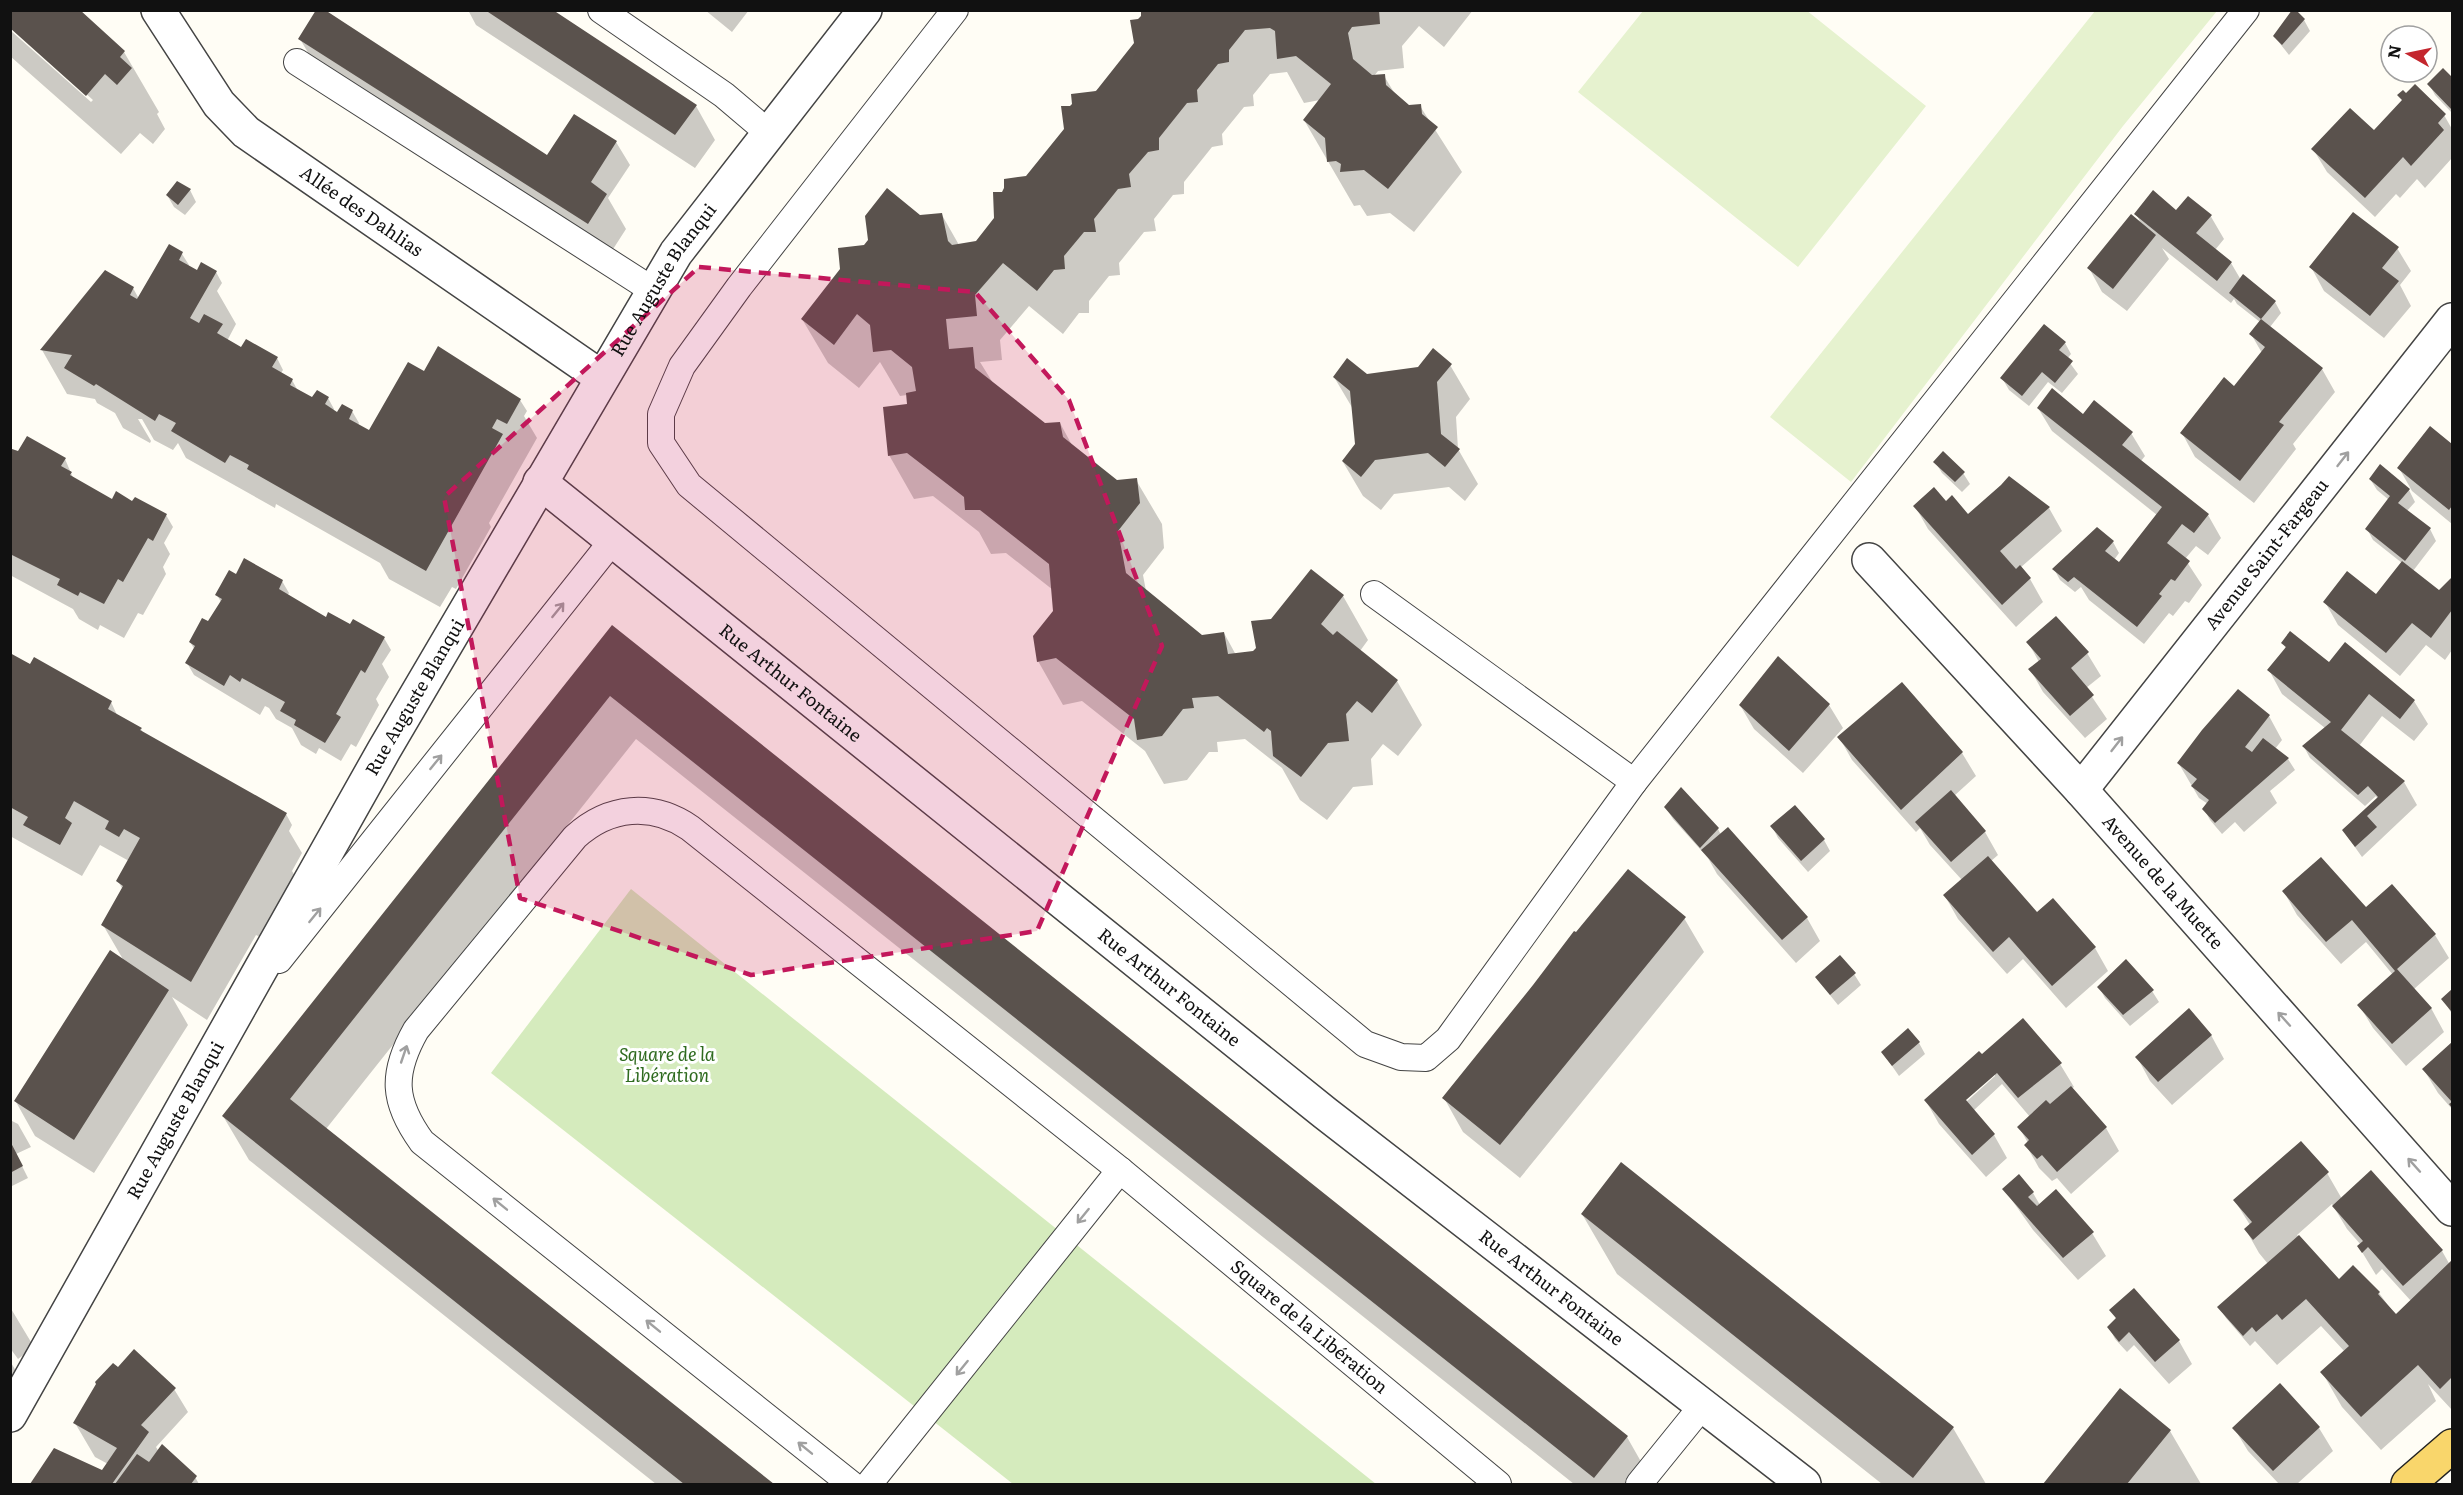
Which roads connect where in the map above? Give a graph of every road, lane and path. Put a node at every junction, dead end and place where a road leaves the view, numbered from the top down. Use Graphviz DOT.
graph roads {
  1 [pos="158,10"];
  2 [pos="600,10"];
  3 [pos="865,10"];
  4 [pos="955,10"];
  5 [pos="2246,10"];
  6 [pos="297,62"];
  7 [pos="770,134"];
  8 [pos="654,291"];
  9 [pos="2452,320"];
  10 [pos="602,377"];
  11 [pos="540,482"];
  12 [pos="613,540"];
  13 [pos="1869,560"];
  14 [pos="1374,594"];
  15 [pos="1634,782"];
  16 [pos="2081,790"];
  17 [pos="239,1010"];
  18 [pos="1120,1170"];
  19 [pos="2452,1209"];
  20 [pos="1703,1405"];
  21 [pos="10,1415"];
  22 [pos="2452,1446"];
  23 [pos="851,1485"];
  24 [pos="869,1485"];
  25 [pos="1498,1485"];
  26 [pos="1639,1485"];
  27 [pos="1804,1485"];
  28 [pos="2408,1485"];
  1 -- 10 [label="street, Allée des Dahlias"];
  2 -- 7 [label="lane"];
  3 -- 7 [label="street, Rue Auguste Blanqui"];
  4 -- 15 [label="lane"];
  5 -- 15 [label="lane"];
  6 -- 8 [label="lane"];
  7 -- 8 [label="street, Rue Auguste Blanqui"];
  8 -- 10 [label="street, Rue Auguste Blanqui"];
  16 -- 9 [label="street, Avenue Saint-Fargeau, one-way"];
  10 -- 11 [label="street, Rue Auguste Blanqui"];
  11 -- 12 [label="street, Rue Arthur Fontaine"];
  11 -- 17 [label="street, Rue Auguste Blanqui"];
  17 -- 12 [label="lane, one-way"];
  12 -- 20 [label="street, Rue Arthur Fontaine"];
  13 -- 16 [label="street, Avenue de la Muette"];
  14 -- 15 [label="lane"];
  19 -- 16 [label="street, Avenue de la Muette, one-way"];
  17 -- 21 [label="street, Rue Auguste Blanqui"];
  23 -- 18 [label="lane, Square de la Libération, one-way"];
  18 -- 24 [label="lane, one-way"];
  18 -- 25 [label="lane, Square de la Libération"];
  20 -- 26 [label="lane"];
  20 -- 27 [label="street, Rue Arthur Fontaine"];
  22 -- 28 [label="main road"];
}
